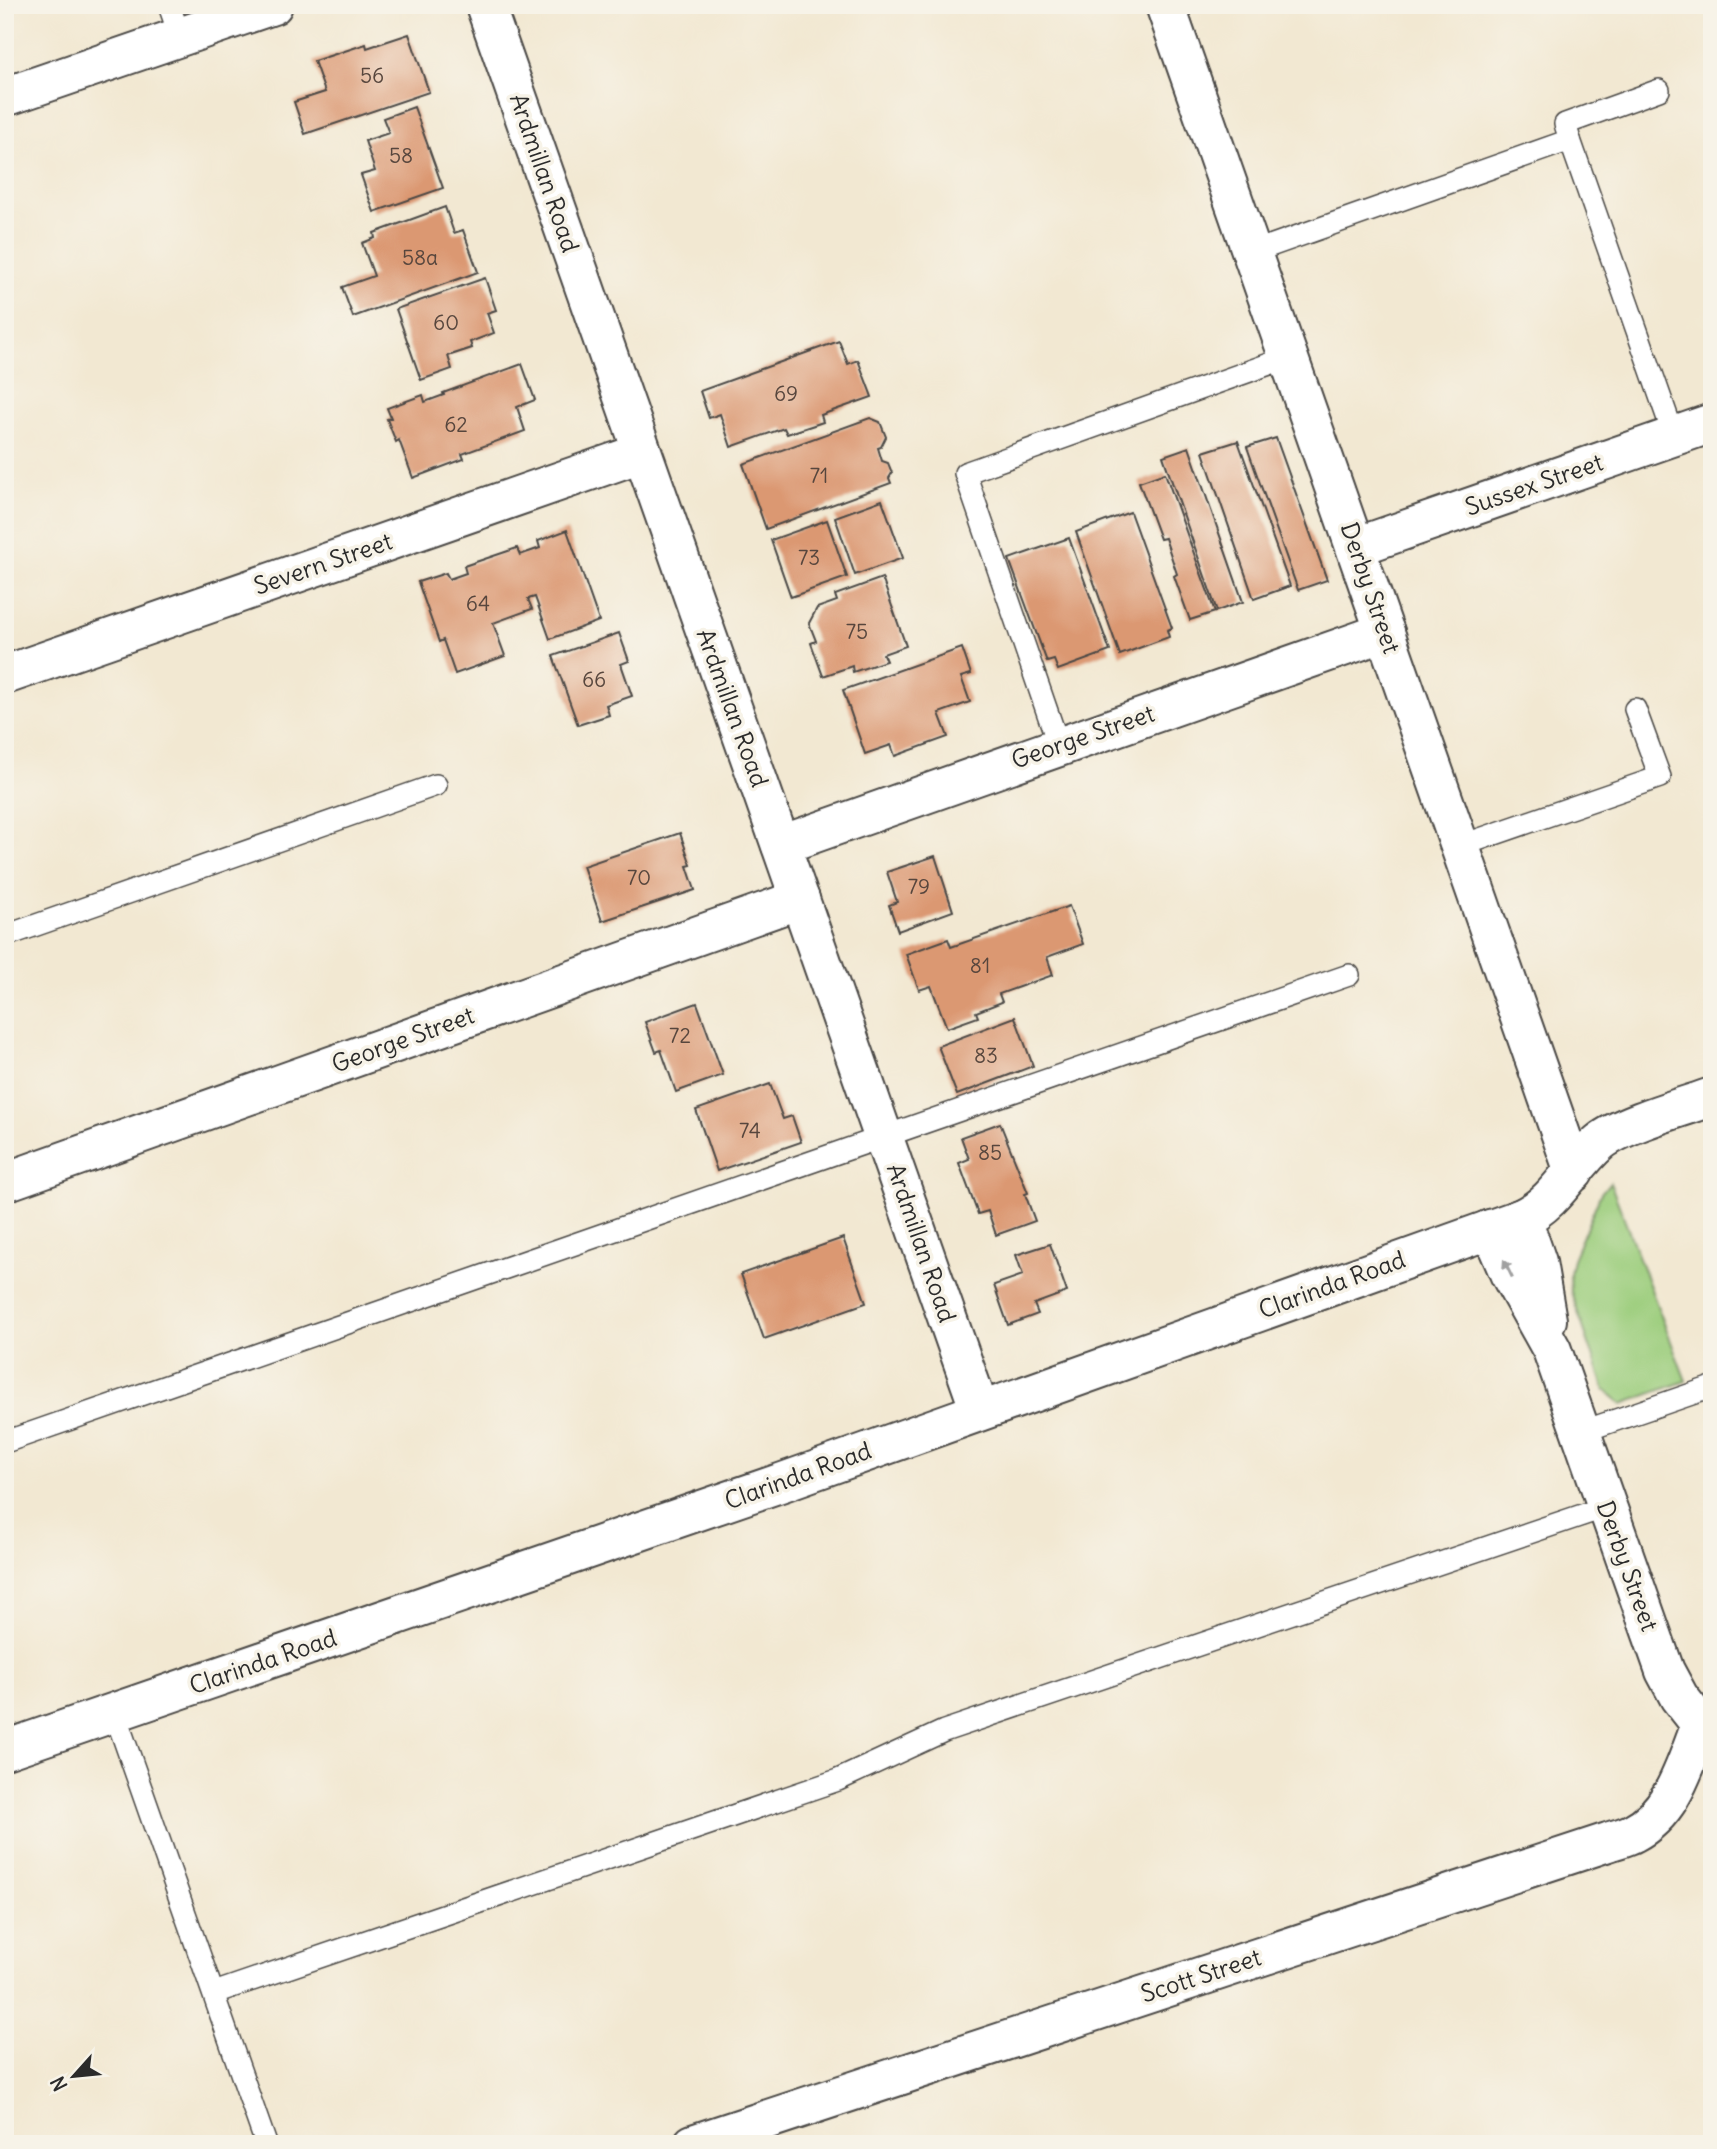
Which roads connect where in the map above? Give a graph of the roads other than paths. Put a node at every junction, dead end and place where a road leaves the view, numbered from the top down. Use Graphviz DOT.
graph roads {
  1 [pos="273,5"];
  2 [pos="485,5"];
  3 [pos="1166,5"];
  4 [pos="175,21"];
  5 [pos="1659,90"];
  6 [pos="5,97"];
  7 [pos="1570,140"];
  8 [pos="1251,253"];
  9 [pos="1286,358"];
  10 [pos="1712,423"];
  11 [pos="1674,436"];
  12 [pos="642,453"];
  13 [pos="1356,547"];
  14 [pos="1385,632"];
  15 [pos="5,675"];
  16 [pos="1635,709"];
  17 [pos="1059,746"];
  18 [pos="436,785"];
  19 [pos="781,845"];
  20 [pos="1460,846"];
  21 [pos="800,899"];
  22 [pos="5,936"];
  23 [pos="1349,975"];
  24 [pos="1712,1097"];
  25 [pos="883,1135"];
  26 [pos="1574,1171"];
  27 [pos="5,1182"];
  28 [pos="1506,1224"];
  29 [pos="1712,1387"];
  30 [pos="980,1411"];
  31 [pos="1581,1432"];
  32 [pos="5,1442"];
  33 [pos="1606,1507"];
  34 [pos="115,1714"];
  35 [pos="1706,1719"];
  36 [pos="5,1750"];
  37 [pos="1682,1773"];
  38 [pos="214,1993"];
  39 [pos="266,2144"];
  40 [pos="693,2144"];
  1 -- 4 [label="street"];
  2 -- 12 [label="street, Ardmillan Road"];
  3 -- 8 [label="street, Derby Street"];
  4 -- 6 [label="street"];
  5 -- 7 [label="lane"];
  7 -- 8 [label="lane"];
  7 -- 11 [label="lane"];
  8 -- 9 [label="street, Derby Street"];
  9 -- 13 [label="street, Derby Street"];
  9 -- 17 [label="lane"];
  10 -- 11 [label="street, Sussex Street"];
  11 -- 13 [label="street, Sussex Street"];
  12 -- 15 [label="street, Severn Street"];
  12 -- 19 [label="street, Ardmillan Road"];
  13 -- 14 [label="street, Derby Street"];
  14 -- 17 [label="street, George Street"];
  14 -- 20 [label="street, Derby Street"];
  16 -- 20 [label="lane"];
  17 -- 19 [label="street, George Street"];
  18 -- 22 [label="lane"];
  19 -- 21 [label="street, Ardmillan Road"];
  20 -- 26 [label="street, Derby Street"];
  21 -- 25 [label="street, Ardmillan Road"];
  21 -- 27 [label="street, George Street"];
  23 -- 25 [label="lane"];
  24 -- 26 [label="street, Clarinda Road"];
  25 -- 30 [label="street, Ardmillan Road"];
  25 -- 32 [label="lane"];
  26 -- 28 [label="street, Clarinda Road"];
  28 -- 30 [label="street, Clarinda Road"];
  28 -- 31 [label="street, Derby Street"];
  29 -- 31 [label="lane"];
  30 -- 34 [label="street, Clarinda Road"];
  31 -- 33 [label="street, Derby Street"];
  33 -- 35 [label="street, Derby Street"];
  33 -- 38 [label="lane"];
  34 -- 36 [label="street, Clarinda Road"];
  34 -- 38 [label="lane"];
  35 -- 37 [label="street, Derby Street"];
  37 -- 40 [label="street, Scott Street"];
  38 -- 39 [label="lane"];
}
